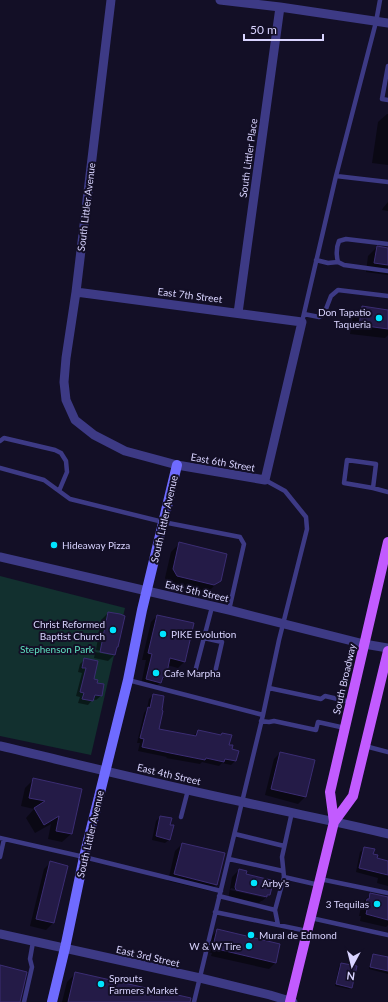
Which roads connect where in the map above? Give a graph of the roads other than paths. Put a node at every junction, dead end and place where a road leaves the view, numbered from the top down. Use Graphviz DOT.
graph roads {
  1 [pos="111,0"];
  2 [pos="220,0"];
  3 [pos="380,0"];
  4 [pos="280,7"];
  5 [pos="376,22"];
  6 [pos="388,23"];
  7 [pos="388,66"];
  8 [pos="388,100"];
  9 [pos="336,176"];
  10 [pos="388,182"];
  11 [pos="388,244"];
  12 [pos="316,260"];
  13 [pos="338,262"];
  14 [pos="388,271"];
  15 [pos="76,292"];
  16 [pos="388,296"];
  17 [pos="238,313"];
  18 [pos="303,318"];
  19 [pos="0,441"];
  20 [pos="177,465"];
  21 [pos="0,468"];
  22 [pos="265,480"];
  23 [pos="373,488"];
  24 [pos="59,491"];
  25 [pos="388,492"];
  26 [pos="164,522"];
  27 [pos="388,542"];
  28 [pos="0,557"];
  29 [pos="147,591"];
  30 [pos="212,607"];
  31 [pos="229,610"];
  32 [pos="283,624"];
  33 [pos="204,638"];
  34 [pos="364,644"];
  35 [pos="388,650"];
  36 [pos="128,680"];
  37 [pos="269,688"];
  38 [pos="351,702"];
  39 [pos="263,715"];
  40 [pos="261,721"];
  41 [pos="345,728"];
  42 [pos="0,746"];
  43 [pos="365,746"];
  44 [pos="388,752"];
  45 [pos="105,771"];
  46 [pos="188,790"];
  47 [pos="242,802"];
  48 [pos="292,812"];
  49 [pos="181,817"];
  50 [pos="334,822"];
  51 [pos="235,834"];
  52 [pos="388,834"];
  53 [pos="2,839"];
  54 [pos="284,846"];
  55 [pos="0,856"];
  56 [pos="84,857"];
  57 [pos="229,859"];
  58 [pos="283,874"];
  59 [pos="320,882"];
  60 [pos="220,893"];
  61 [pos="388,893"];
  62 [pos="275,910"];
  63 [pos="216,912"];
  64 [pos="310,918"];
  65 [pos="278,925"];
  66 [pos="307,931"];
  67 [pos="0,934"];
  68 [pos="388,936"];
  69 [pos="33,942"];
  70 [pos="65,948"];
  71 [pos="200,978"];
  72 [pos="24,1002"];
  73 [pos="52,1002"];
  74 [pos="194,1002"];
  75 [pos="291,1002"];
  1 -- 15 [label="street, South Littler Avenue"];
  2 -- 4 [label="street"];
  3 -- 5 [label="lane"];
  4 -- 5 [label="street"];
  4 -- 17 [label="street, South Littler Place"];
  5 -- 6 [label="street"];
  5 -- 9 [label="lane"];
  7 -- 8 [label="lane"];
  9 -- 10 [label="lane"];
  9 -- 12 [label="lane"];
  11 -- 13 [label="lane"];
  12 -- 13 [label="lane"];
  12 -- 18 [label="lane"];
  13 -- 14 [label="lane"];
  15 -- 17 [label="street, East 7th Street"];
  15 -- 20 [label="street, South Littler Avenue"];
  16 -- 18 [label="lane"];
  17 -- 18 [label="street, East 7th Street"];
  18 -- 22 [label="street"];
  19 -- 24 [label="lane"];
  20 -- 22 [label="street, East 6th Street"];
  20 -- 26 [label="street, South Littler Avenue"];
  21 -- 24 [label="lane"];
  22 -- 32 [label="lane"];
  23 -- 23 [label="lane"];
  23 -- 25 [label="lane"];
  24 -- 26 [label="lane"];
  26 -- 29 [label="street, South Littler Avenue"];
  26 -- 31 [label="lane"];
  27 -- 34 [label="main road, South Broadway"];
  28 -- 29 [label="street, East 5th Street"];
  29 -- 30 [label="street, East 5th Street"];
  29 -- 36 [label="street, South Littler Avenue"];
  30 -- 31 [label="street, East 5th Street"];
  30 -- 33 [label="lane"];
  31 -- 32 [label="street, East 5th Street"];
  32 -- 34 [label="street, East 5th Street"];
  32 -- 37 [label="lane"];
  33 -- 33 [label="lane"];
  34 -- 35 [label="street, East 5th Street"];
  34 -- 38 [label="main road, South Broadway"];
  35 -- 43 [label="main road, South Broadway"];
  36 -- 39 [label="lane"];
  36 -- 45 [label="street, South Littler Avenue"];
  37 -- 38 [label="lane"];
  37 -- 39 [label="lane"];
  38 -- 41 [label="main road, South Broadway"];
  39 -- 40 [label="lane"];
  40 -- 41 [label="lane"];
  40 -- 47 [label="lane"];
  41 -- 50 [label="main road, South Broadway"];
  42 -- 45 [label="street, East 4th Street"];
  43 -- 44 [label="lane"];
  43 -- 50 [label="main road, South Broadway"];
  45 -- 46 [label="street, East 4th Street"];
  45 -- 56 [label="street, South Littler Avenue"];
  46 -- 47 [label="street, East 4th Street"];
  46 -- 49 [label="lane"];
  47 -- 48 [label="street, East 4th Street"];
  47 -- 51 [label="lane"];
  48 -- 50 [label="street, East 4th Street"];
  48 -- 54 [label="lane"];
  50 -- 52 [label="street, East 4th Street"];
  50 -- 59 [label="main road, South Broadway"];
  51 -- 54 [label="lane"];
  51 -- 57 [label="lane"];
  53 -- 55 [label="lane"];
  53 -- 56 [label="lane"];
  54 -- 58 [label="lane"];
  56 -- 60 [label="lane"];
  56 -- 70 [label="street, South Littler Avenue"];
  57 -- 58 [label="lane"];
  57 -- 60 [label="lane"];
  58 -- 59 [label="lane"];
  58 -- 62 [label="lane"];
  59 -- 61 [label="lane"];
  59 -- 64 [label="main road, South Broadway"];
  60 -- 62 [label="lane"];
  60 -- 63 [label="lane"];
  62 -- 65 [label="lane"];
  63 -- 65 [label="lane"];
  63 -- 71 [label="lane"];
  64 -- 66 [label="main road, South Broadway"];
  64 -- 68 [label="lane"];
  65 -- 66 [label="lane"];
  66 -- 75 [label="main road, South Broadway"];
  67 -- 69 [label="street, East 3rd Street"];
  69 -- 70 [label="street, East 3rd Street"];
  69 -- 72 [label="lane"];
  70 -- 71 [label="street, East 3rd Street"];
  70 -- 73 [label="street, South Littler Avenue"];
  71 -- 74 [label="lane"];
  71 -- 75 [label="street, East 3rd Street"];
}
